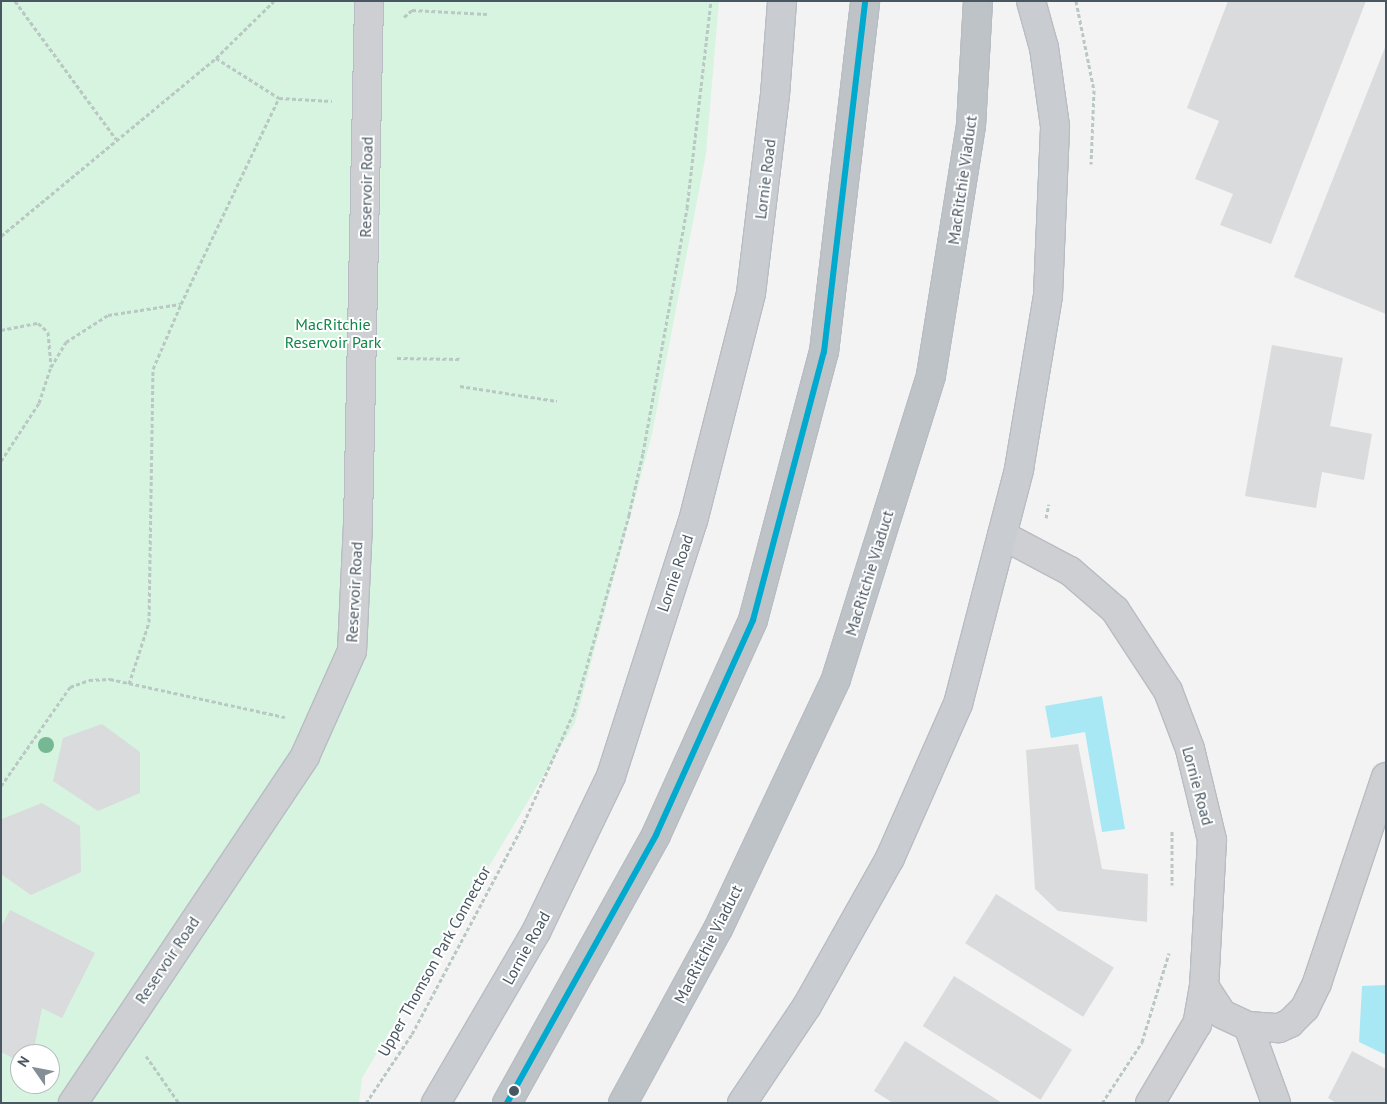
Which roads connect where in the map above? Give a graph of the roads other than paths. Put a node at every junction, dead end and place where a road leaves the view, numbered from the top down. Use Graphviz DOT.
graph roads {
  1 [pos="369,1"];
  2 [pos="782,1"];
  3 [pos="865,1"];
  4 [pos="978,1"];
  5 [pos="1031,1"];
  6 [pos="1002,535"];
  7 [pos="1386,776"];
  8 [pos="1204,986"];
  9 [pos="1248,1026"];
  10 [pos="73,1103"];
  11 [pos="436,1103"];
  12 [pos="507,1103"];
  13 [pos="623,1103"];
  14 [pos="742,1103"];
  15 [pos="1150,1103"];
  16 [pos="1276,1103"];
  1 -- 10 [label="street, Reservoir Road"];
  2 -- 11 [label="main road, Lornie Road"];
  3 -- 12 [label="highway"];
  4 -- 13 [label="highway, MacRitchie Viaduct"];
  5 -- 6 [label="main road"];
  6 -- 8 [label="street, Lornie Road"];
  6 -- 14 [label="main road"];
  7 -- 9 [label="street"];
  8 -- 9 [label="street"];
  8 -- 15 [label="street, Lornie Road"];
  9 -- 16 [label="street"];
}
